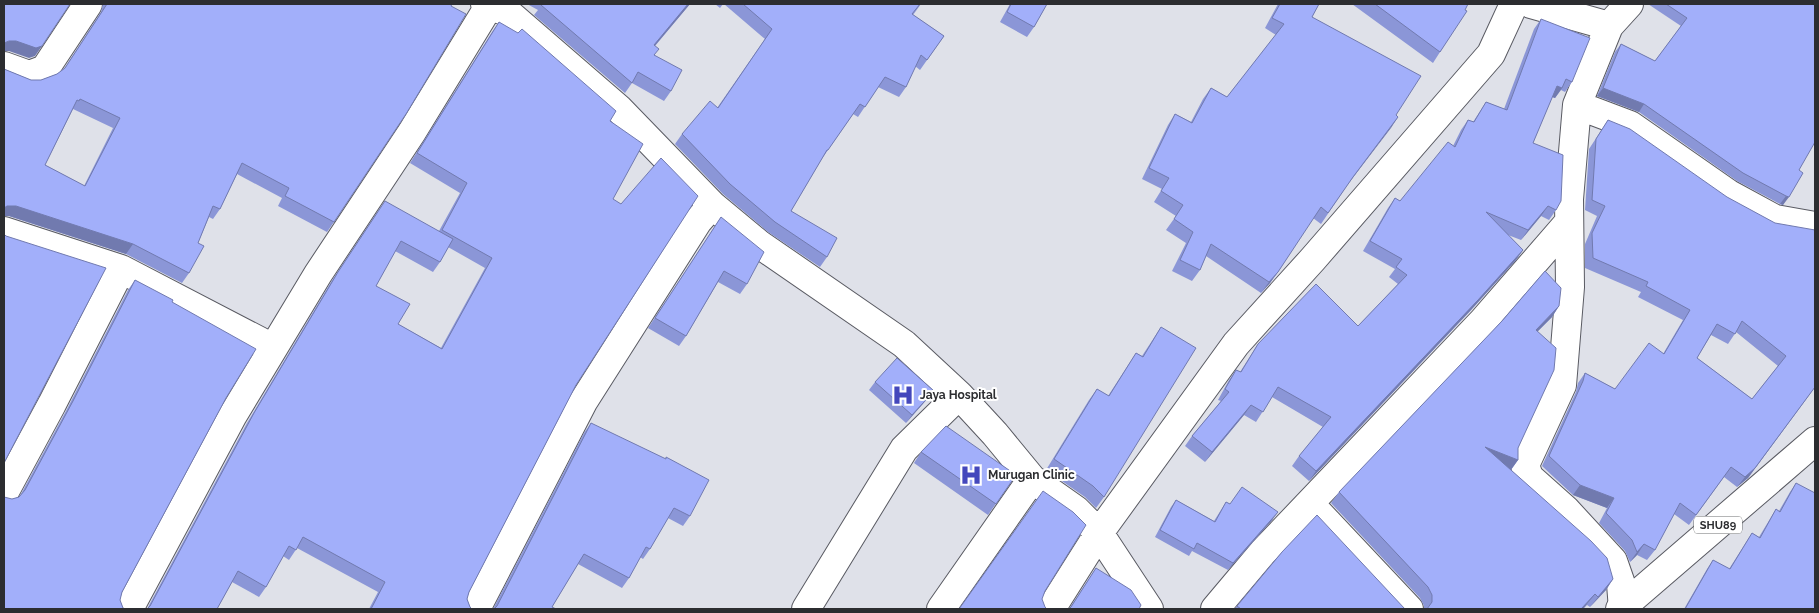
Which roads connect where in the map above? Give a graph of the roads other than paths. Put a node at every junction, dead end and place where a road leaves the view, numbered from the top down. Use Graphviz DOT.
graph roads {
  1 [pos="88,4"];
  2 [pos="1514,4"];
  3 [pos="1531,4"];
  4 [pos="1629,4"];
  5 [pos="499,6"];
  6 [pos="1609,26"];
  7 [pos="4,66"];
  8 [pos="1577,105"];
  9 [pos="712,205"];
  10 [pos="1569,222"];
  11 [pos="1815,226"];
  12 [pos="4,231"];
  13 [pos="121,269"];
  14 [pos="274,348"];
  15 [pos="959,395"];
  16 [pos="1815,441"];
  17 [pos="8,477"];
  18 [pos="1032,479"];
  19 [pos="1310,504"];
  20 [pos="1099,533"];
  21 [pos="129,609"];
  22 [pos="476,609"];
  23 [pos="806,609"];
  24 [pos="941,609"];
  25 [pos="1051,609"];
  26 [pos="1149,609"];
  27 [pos="1215,609"];
  28 [pos="1409,609"];
  29 [pos="1622,609"];
  1 -- 7 [label="street"];
  2 -- 20 [label="street"];
  3 -- 6 [label="street"];
  4 -- 6 [label="street"];
  5 -- 9 [label="street"];
  5 -- 14 [label="street"];
  6 -- 8 [label="street"];
  8 -- 10 [label="street"];
  8 -- 11 [label="street"];
  9 -- 15 [label="street"];
  9 -- 22 [label="street"];
  10 -- 19 [label="street"];
  10 -- 29 [label="street"];
  12 -- 13 [label="street"];
  13 -- 14 [label="street"];
  13 -- 17 [label="street"];
  14 -- 21 [label="street"];
  15 -- 18 [label="street"];
  15 -- 23 [label="street"];
  16 -- 29 [label="street, SHU89"];
  18 -- 20 [label="street"];
  18 -- 24 [label="street"];
  19 -- 27 [label="street"];
  19 -- 28 [label="street"];
  20 -- 25 [label="street"];
  20 -- 26 [label="street"];
}
